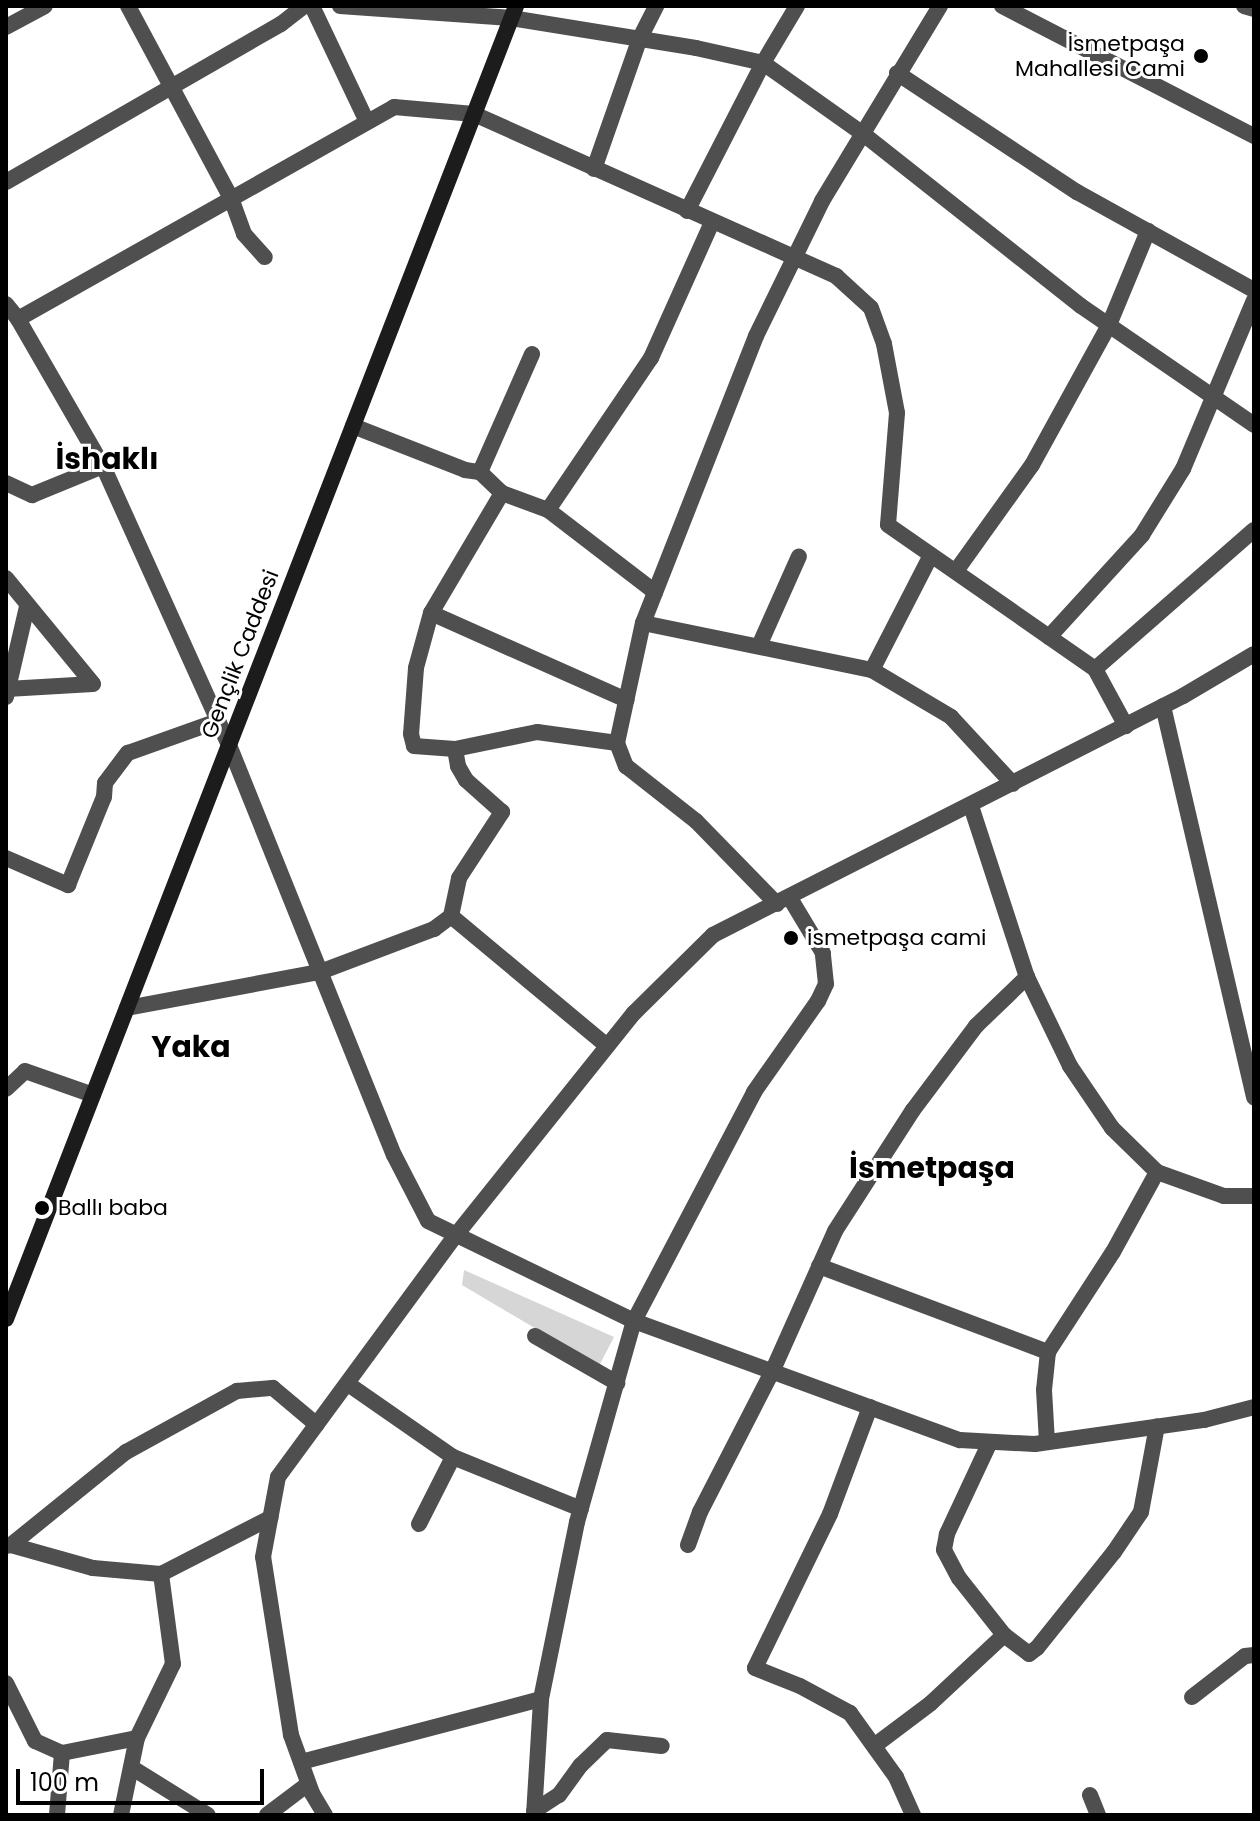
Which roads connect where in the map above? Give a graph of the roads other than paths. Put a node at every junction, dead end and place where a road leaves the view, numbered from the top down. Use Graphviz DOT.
graph roads {
  1 [pos="45,6"];
  2 [pos="128,6"];
  3 [pos="304,6"];
  4 [pos="312,6"];
  5 [pos="340,6"];
  6 [pos="656,6"];
  7 [pos="797,6"];
  8 [pos="940,6"];
  9 [pos="1002,6"];
  10 [pos="1244,6"];
  11 [pos="1254,9"];
  12 [pos="513,12"];
  13 [pos="6,27"];
  14 [pos="640,38"];
  15 [pos="763,63"];
  16 [pos="897,73"];
  17 [pos="171,88"];
  18 [pos="474,114"];
  19 [pos="367,122"];
  20 [pos="862,133"];
  21 [pos="1254,136"];
  22 [pos="594,169"];
  23 [pos="6,182"];
  24 [pos="231,198"];
  25 [pos="687,211"];
  26 [pos="712,222"];
  27 [pos="1148,231"];
  28 [pos="265,257"];
  29 [pos="794,259"];
  30 [pos="1254,290"];
  31 [pos="1254,300"];
  32 [pos="6,304"];
  33 [pos="18,319"];
  34 [pos="1109,325"];
  35 [pos="532,354"];
  36 [pos="1213,396"];
  37 [pos="1254,425"];
  38 [pos="353,426"];
  39 [pos="103,466"];
  40 [pos="480,472"];
  41 [pos="6,483"];
  42 [pos="502,493"];
  43 [pos="548,510"];
  44 [pos="1254,530"];
  45 [pos="931,555"];
  46 [pos="799,556"];
  47 [pos="956,571"];
  48 [pos="6,578"];
  49 [pos="655,592"];
  50 [pos="27,607"];
  51 [pos="431,613"];
  52 [pos="643,623"];
  53 [pos="1049,637"];
  54 [pos="759,646"];
  55 [pos="1254,654"];
  56 [pos="1095,669"];
  57 [pos="872,670"];
  58 [pos="7,689"];
  59 [pos="6,697"];
  60 [pos="626,700"];
  61 [pos="1163,706"];
  62 [pos="218,721"];
  63 [pos="1126,726"];
  64 [pos="617,743"];
  65 [pos="229,745"];
  66 [pos="455,749"];
  67 [pos="1013,784"];
  68 [pos="971,806"];
  69 [pos="6,858"];
  70 [pos="783,901"];
  71 [pos="451,916"];
  72 [pos="320,972"];
  73 [pos="1027,977"];
  74 [pos="127,1008"];
  75 [pos="607,1046"];
  76 [pos="6,1089"];
  77 [pos="93,1095"];
  78 [pos="1254,1098"];
  79 [pos="1157,1172"];
  80 [pos="1254,1196"];
  81 [pos="456,1235"];
  82 [pos="819,1266"];
  83 [pos="6,1319"];
  84 [pos="634,1321"];
  85 [pos="535,1336"];
  86 [pos="1048,1352"];
  87 [pos="772,1372"];
  88 [pos="617,1383"];
  89 [pos="348,1384"];
  90 [pos="870,1407"];
  91 [pos="1254,1407"];
  92 [pos="317,1425"];
  93 [pos="1157,1426"];
  94 [pos="990,1442"];
  95 [pos="1047,1442"];
  96 [pos="453,1457"];
  97 [pos="581,1509"];
  98 [pos="270,1518"];
  99 [pos="419,1524"];
  100 [pos="9,1545"];
  101 [pos="688,1545"];
  102 [pos="161,1574"];
  103 [pos="1004,1635"];
  104 [pos="1254,1655"];
  105 [pos="6,1683"];
  106 [pos="1192,1697"];
  107 [pos="541,1699"];
  108 [pos="137,1738"];
  109 [pos="662,1746"];
  110 [pos="874,1746"];
  111 [pos="62,1753"];
  112 [pos="301,1762"];
  113 [pos="134,1769"];
  114 [pos="308,1784"];
  115 [pos="1090,1795"];
  116 [pos="534,1813"];
  117 [pos="57,1815"];
  118 [pos="121,1815"];
  119 [pos="208,1815"];
  120 [pos="267,1815"];
  121 [pos="325,1815"];
  122 [pos="913,1815"];
  123 [pos="1098,1815"];
  1 -- 13 [label="street"];
  2 -- 17 [label="street"];
  3 -- 17 [label="street"];
  4 -- 19 [label="street"];
  5 -- 12 [label="street"];
  6 -- 14 [label="street"];
  7 -- 15 [label="street"];
  8 -- 16 [label="street"];
  9 -- 21 [label="street"];
  10 -- 11 [label="street"];
  12 -- 14 [label="street"];
  12 -- 18 [label="main road, Gençlik Caddesi"];
  14 -- 15 [label="street"];
  14 -- 22 [label="street"];
  15 -- 20 [label="street"];
  15 -- 25 [label="street"];
  16 -- 20 [label="street"];
  16 -- 27 [label="street"];
  17 -- 23 [label="street"];
  17 -- 24 [label="street"];
  18 -- 19 [label="street"];
  18 -- 22 [label="street"];
  18 -- 38 [label="main road, Gençlik Caddesi"];
  19 -- 24 [label="street"];
  20 -- 29 [label="street"];
  20 -- 34 [label="street"];
  22 -- 25 [label="street"];
  24 -- 28 [label="street"];
  24 -- 33 [label="street"];
  25 -- 26 [label="street"];
  26 -- 29 [label="street"];
  26 -- 43 [label="street"];
  27 -- 30 [label="street"];
  27 -- 34 [label="street"];
  29 -- 45 [label="street"];
  29 -- 49 [label="street"];
  31 -- 36 [label="street"];
  32 -- 33 [label="street"];
  33 -- 39 [label="street"];
  34 -- 36 [label="street"];
  34 -- 47 [label="street"];
  35 -- 40 [label="street"];
  36 -- 37 [label="street"];
  36 -- 53 [label="street"];
  38 -- 40 [label="street"];
  38 -- 65 [label="main road, Gençlik Caddesi"];
  39 -- 41 [label="street"];
  39 -- 62 [label="street"];
  40 -- 42 [label="street"];
  42 -- 43 [label="street"];
  42 -- 51 [label="street"];
  43 -- 49 [label="street"];
  44 -- 56 [label="street"];
  45 -- 47 [label="street"];
  45 -- 57 [label="street"];
  46 -- 54 [label="street"];
  47 -- 53 [label="street"];
  48 -- 50 [label="street"];
  49 -- 52 [label="street"];
  50 -- 58 [label="street"];
  50 -- 58 [label="street"];
  51 -- 60 [label="street"];
  51 -- 66 [label="street"];
  52 -- 54 [label="street"];
  52 -- 60 [label="street"];
  53 -- 56 [label="street"];
  54 -- 57 [label="street"];
  55 -- 61 [label="street"];
  56 -- 63 [label="street"];
  57 -- 67 [label="street"];
  58 -- 59 [label="street"];
  60 -- 64 [label="street"];
  61 -- 63 [label="street"];
  61 -- 78 [label="street"];
  62 -- 65 [label="street"];
  62 -- 69 [label="street"];
  63 -- 67 [label="street"];
  64 -- 66 [label="street"];
  64 -- 70 [label="street"];
  65 -- 72 [label="street"];
  65 -- 74 [label="main road, Gençlik Caddesi"];
  66 -- 71 [label="street"];
  67 -- 68 [label="street"];
  68 -- 70 [label="street"];
  68 -- 73 [label="street"];
  70 -- 75 [label="street"];
  70 -- 84 [label="street"];
  71 -- 72 [label="street"];
  71 -- 75 [label="street"];
  72 -- 74 [label="street"];
  72 -- 81 [label="street"];
  73 -- 79 [label="street"];
  73 -- 82 [label="street"];
  74 -- 77 [label="main road, Gençlik Caddesi"];
  75 -- 81 [label="street"];
  76 -- 77 [label="street"];
  77 -- 83 [label="main road, Gençlik Caddesi"];
  79 -- 80 [label="street"];
  79 -- 86 [label="street"];
  81 -- 84 [label="street"];
  81 -- 89 [label="street"];
  82 -- 86 [label="street"];
  82 -- 87 [label="street"];
  84 -- 87 [label="street"];
  84 -- 88 [label="street"];
  85 -- 88 [label="street"];
  86 -- 95 [label="street"];
  87 -- 90 [label="street"];
  87 -- 101 [label="street"];
  88 -- 97 [label="street"];
  89 -- 92 [label="street"];
  89 -- 96 [label="street"];
  90 -- 94 [label="street"];
  90 -- 110 [label="street"];
  91 -- 93 [label="street"];
  92 -- 98 [label="street"];
  92 -- 100 [label="street"];
  93 -- 95 [label="street"];
  93 -- 103 [label="street"];
  94 -- 95 [label="street"];
  94 -- 103 [label="street"];
  96 -- 97 [label="street"];
  96 -- 99 [label="street"];
  97 -- 107 [label="street"];
  98 -- 102 [label="street"];
  98 -- 112 [label="street"];
  100 -- 102 [label="street"];
  102 -- 108 [label="street"];
  103 -- 110 [label="street"];
  104 -- 106 [label="street"];
  105 -- 111 [label="street"];
  107 -- 112 [label="street"];
  107 -- 116 [label="street"];
  108 -- 111 [label="street"];
  108 -- 113 [label="street"];
  109 -- 116 [label="street"];
  110 -- 122 [label="street"];
  111 -- 117 [label="street"];
  112 -- 114 [label="street"];
  113 -- 118 [label="street"];
  113 -- 119 [label="street"];
  114 -- 120 [label="street"];
  114 -- 121 [label="street"];
  115 -- 123 [label="street"];
}
